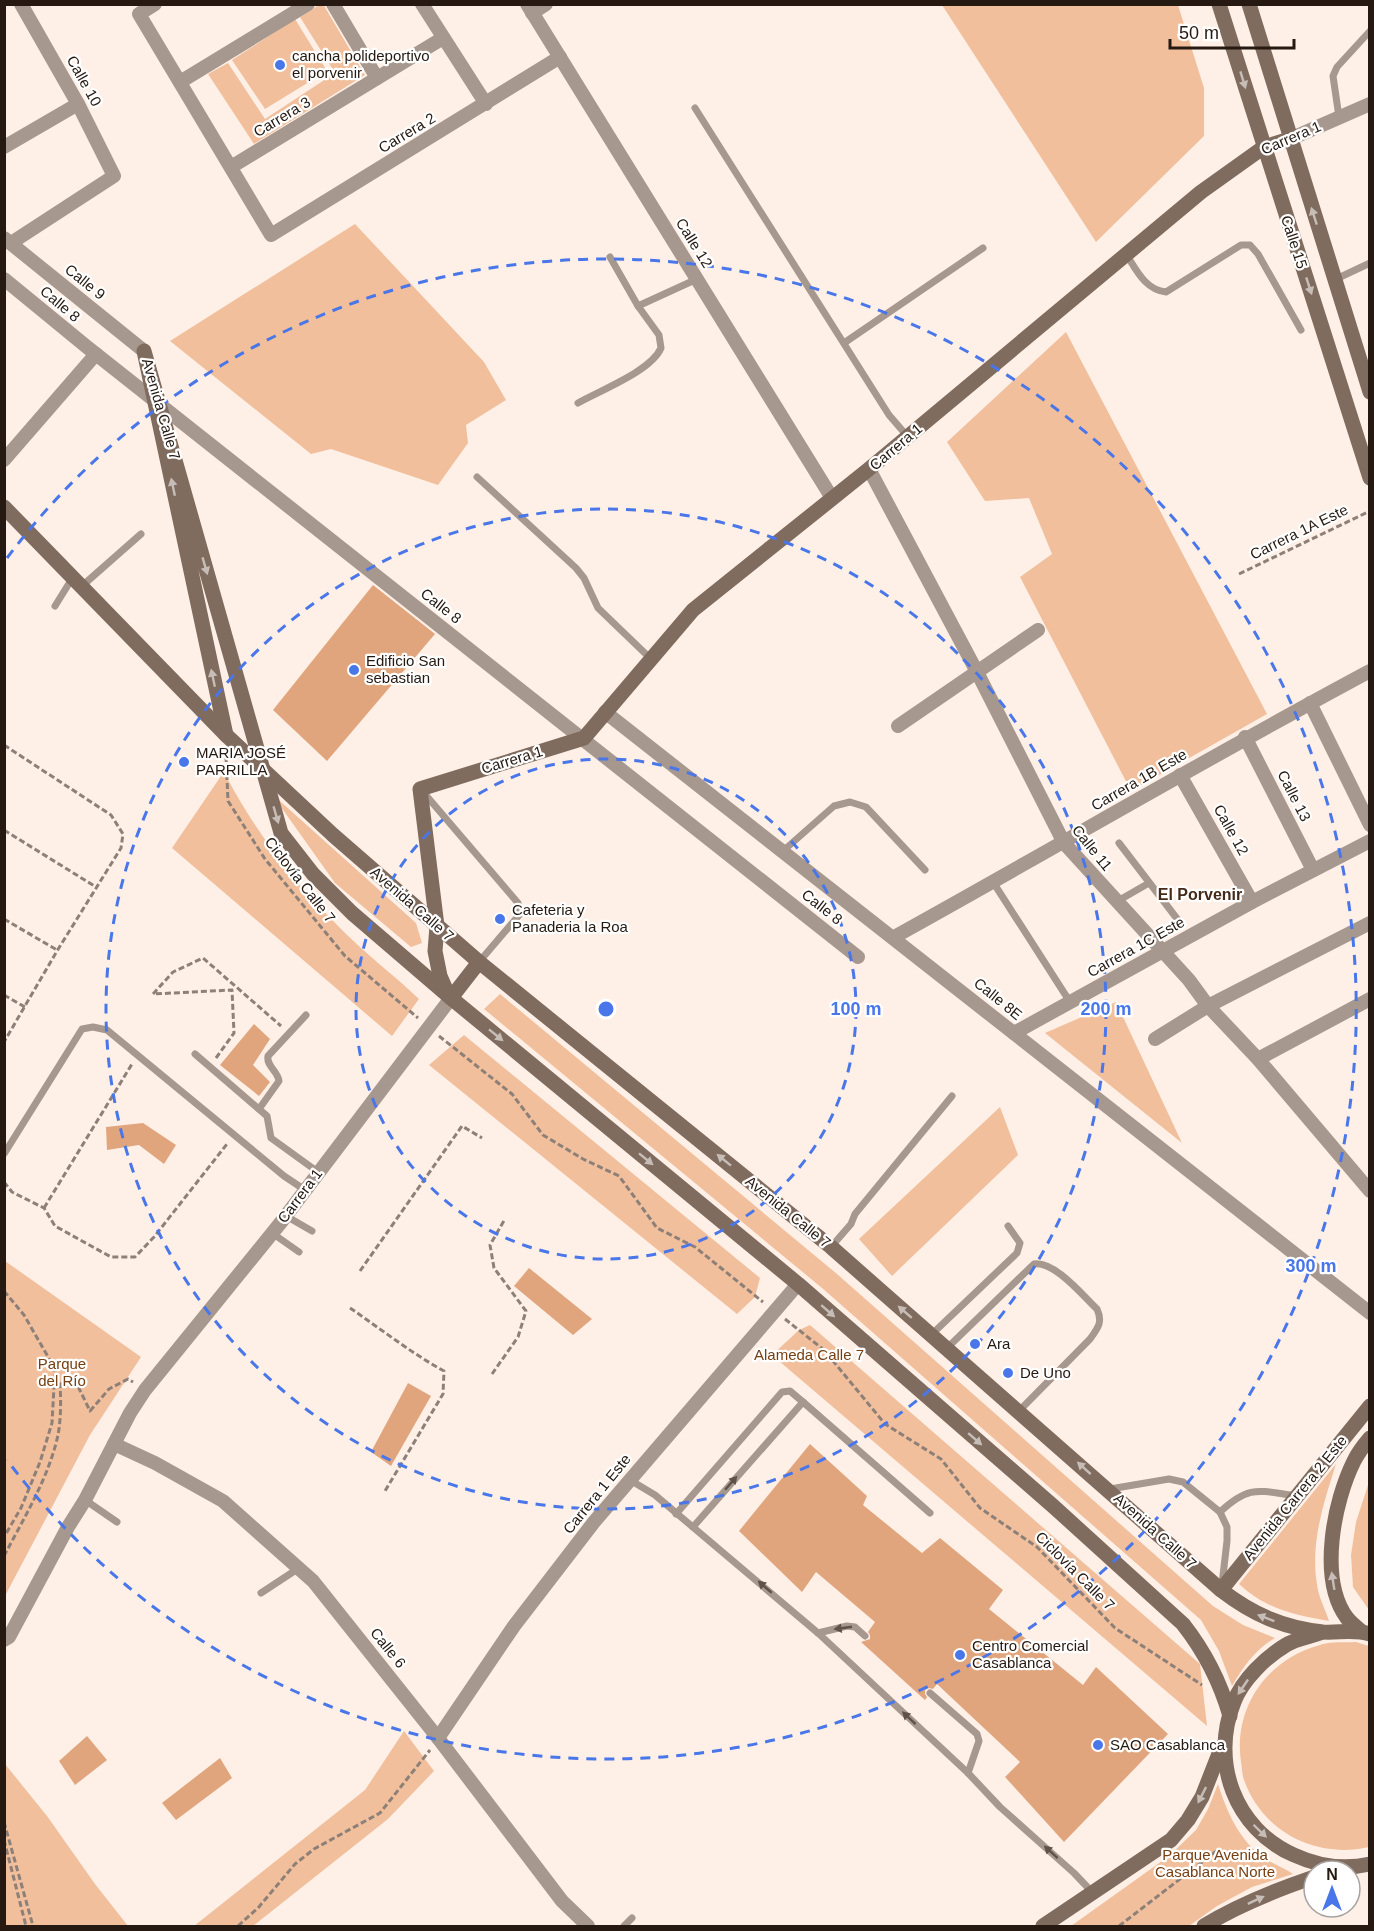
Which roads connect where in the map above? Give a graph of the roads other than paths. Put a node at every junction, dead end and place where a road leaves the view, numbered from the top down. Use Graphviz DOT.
graph roads {
  1 [pos="21,4"];
  2 [pos="155,4"];
  3 [pos="308,4"];
  4 [pos="333,4"];
  5 [pos="422,4"];
  6 [pos="546,4"];
  7 [pos="1220,4"];
  8 [pos="1249,4"];
  9 [pos="530,9"];
  10 [pos="1370,31"];
  11 [pos="443,38"];
  12 [pos="560,57"];
  13 [pos="377,78"];
  14 [pos="180,82"];
  15 [pos="78,104"];
  16 [pos="486,104"];
  17 [pos="1370,104"];
  18 [pos="695,108"];
  19 [pos="1339,117"];
  20 [pos="1290,139"];
  21 [pos="4,147"];
  22 [pos="1264,147"];
  23 [pos="231,167"];
  24 [pos="8,241"];
  25 [pos="983,248"];
  26 [pos="1126,254"];
  27 [pos="610,257"];
  28 [pos="1370,263"];
  29 [pos="4,279"];
  30 [pos="697,279"];
  31 [pos="1334,280"];
  32 [pos="638,306"];
  33 [pos="1301,330"];
  34 [pos="844,343"];
  35 [pos="144,351"];
  36 [pos="1357,353"];
  37 [pos="96,354"];
  38 [pos="1332,360"];
  39 [pos="1369,387"];
  40 [pos="578,403"];
  41 [pos="908,437"];
  42 [pos="4,460"];
  43 [pos="869,469"];
  44 [pos="477,477"];
  45 [pos="1370,478"];
  46 [pos="832,498"];
  47 [pos="4,507"];
  48 [pos="141,534"];
  49 [pos="78,581"];
  50 [pos="55,606"];
  51 [pos="1038,630"];
  52 [pos="651,659"];
  53 [pos="1370,671"];
  54 [pos="977,672"];
  55 [pos="1310,703"];
  56 [pos="605,712"];
  57 [pos="898,726"];
  58 [pos="226,735"];
  59 [pos="584,738"];
  60 [pos="1245,738"];
  61 [pos="1180,775"];
  62 [pos="420,789"];
  63 [pos="1370,825"];
  64 [pos="1370,841"];
  65 [pos="1064,843"];
  66 [pos="1119,843"];
  67 [pos="783,851"];
  68 [pos="925,870"];
  69 [pos="1313,870"];
  70 [pos="993,882"];
  71 [pos="1149,883"];
  72 [pos="1116,902"];
  73 [pos="1252,902"];
  74 [pos="1178,920"];
  75 [pos="1370,923"];
  76 [pos="437,926"];
  77 [pos="894,937"];
  78 [pos="1162,951"];
  79 [pos="858,957"];
  80 [pos="479,962"];
  81 [pos="451,998"];
  82 [pos="1370,999"];
  83 [pos="1070,1002"];
  84 [pos="1208,1006"];
  85 [pos="306,1015"];
  86 [pos="1014,1033"];
  87 [pos="1155,1040"];
  88 [pos="195,1054"];
  89 [pos="1258,1059"];
  90 [pos="952,1096"];
  91 [pos="259,1109"];
  92 [pos="4,1154"];
  93 [pos="318,1173"];
  94 [pos="305,1190"];
  95 [pos="1370,1191"];
  96 [pos="286,1216"];
  97 [pos="1008,1226"];
  98 [pos="312,1231"];
  99 [pos="272,1233"];
  100 [pos="831,1247"];
  101 [pos="299,1252"];
  102 [pos="798,1284"];
  103 [pos="1370,1313"];
  104 [pos="931,1335"];
  105 [pos="946,1349"];
  106 [pos="803,1402"];
  107 [pos="1370,1406"];
  108 [pos="1019,1411"];
  109 [pos="1370,1438"];
  110 [pos="114,1444"];
  111 [pos="629,1479"];
  112 [pos="1108,1489"];
  113 [pos="1297,1496"];
  114 [pos="86,1500"];
  115 [pos="1220,1512"];
  116 [pos="930,1513"];
  117 [pos="676,1514"];
  118 [pos="117,1522"];
  119 [pos="693,1527"];
  120 [pos="298,1568"];
  121 [pos="1221,1590"];
  122 [pos="261,1593"];
  123 [pos="1323,1632"];
  124 [pos="818,1633"];
  125 [pos="1365,1633"];
  126 [pos="865,1636"];
  127 [pos="4,1640"];
  128 [pos="930,1693"];
  129 [pos="1230,1716"];
  130 [pos="438,1738"];
  131 [pos="1224,1741"];
  132 [pos="968,1773"];
  133 [pos="1303,1859"];
  134 [pos="1302,1881"];
  135 [pos="1093,1893"];
  136 [pos="632,1918"];
  137 [pos="588,1926"];
  138 [pos="624,1926"];
  139 [pos="1043,1926"];
  140 [pos="1204,1926"];
  1 -- 15 [label="street, Calle 10"];
  2 -- 14 [label="street"];
  3 -- 14 [label="street"];
  4 -- 13 [label="street"];
  5 -- 11 [label="street"];
  6 -- 9 [label="street"];
  7 -- 22 [label="main road, Calle 15, one-way"];
  8 -- 20 [label="main road, Calle 15"];
  9 -- 12 [label="street, Calle 12"];
  10 -- 19 [label="lane"];
  11 -- 13 [label="street, Carrera 3"];
  11 -- 16 [label="street"];
  12 -- 16 [label="street, Carrera 2"];
  12 -- 30 [label="street, Calle 12"];
  13 -- 23 [label="street, Carrera 3"];
  14 -- 23 [label="street"];
  15 -- 21 [label="street"];
  15 -- 24 [label="street, Calle 10"];
  16 -- 23 [label="street, Carrera 2"];
  17 -- 19 [label="street, Carrera 1"];
  18 -- 34 [label="lane"];
  19 -- 20 [label="street, Carrera 1"];
  20 -- 22 [label="main road, Carrera 1"];
  31 -- 20 [label="main road, Calle 15, one-way"];
  22 -- 26 [label="main road, Carrera 1"];
  22 -- 38 [label="main road, Calle 15, one-way"];
  24 -- 35 [label="street, Calle 9"];
  25 -- 34 [label="lane"];
  26 -- 33 [label="lane"];
  26 -- 41 [label="main road, Carrera 1"];
  27 -- 32 [label="lane"];
  28 -- 31 [label="lane"];
  29 -- 37 [label="street, Calle 8"];
  30 -- 32 [label="lane"];
  30 -- 46 [label="street, Calle 12"];
  31 -- 36 [label="main road, Calle 15"];
  32 -- 40 [label="lane"];
  34 -- 41 [label="lane"];
  58 -- 35 [label="main road, Avenida Calle 7, one-way"];
  35 -- 81 [label="main road, Avenida Calle 7, one-way"];
  36 -- 38 [label="main road"];
  36 -- 39 [label="main road, Calle 15"];
  37 -- 42 [label="street"];
  37 -- 59 [label="street, Calle 8"];
  38 -- 45 [label="main road, Calle 15"];
  41 -- 43 [label="main road, Carrera 1"];
  43 -- 46 [label="main road, Carrera 1"];
  43 -- 54 [label="street, Calle 11"];
  44 -- 52 [label="lane"];
  46 -- 52 [label="main road, Carrera 1"];
  47 -- 49 [label="main road, Avenida Calle 7"];
  48 -- 49 [label="lane"];
  49 -- 50 [label="lane"];
  49 -- 58 [label="main road, Avenida Calle 7"];
  51 -- 54 [label="street"];
  52 -- 56 [label="main road, Carrera 1"];
  53 -- 55 [label="street, Carrera 1B Este"];
  54 -- 57 [label="street"];
  54 -- 65 [label="street, Calle 11"];
  55 -- 60 [label="street, Carrera 1B Este"];
  55 -- 63 [label="street"];
  56 -- 59 [label="main road, Carrera 1"];
  56 -- 67 [label="street, Calle 8E"];
  58 -- 76 [label="main road, Avenida Calle 7"];
  59 -- 62 [label="main road, Carrera 1"];
  59 -- 79 [label="street, Calle 8"];
  60 -- 61 [label="street, Carrera 1B Este"];
  60 -- 69 [label="street, Calle 13"];
  61 -- 65 [label="street, Carrera 1B Este"];
  61 -- 73 [label="street, Calle 12"];
  62 -- 76 [label="main road"];
  62 -- 80 [label="lane"];
  64 -- 69 [label="street, Carrera 1C Este"];
  65 -- 70 [label="street, Carrera 1B Este"];
  65 -- 72 [label="street, Calle 11"];
  66 -- 71 [label="lane"];
  67 -- 68 [label="lane"];
  67 -- 77 [label="street, Calle 8E"];
  69 -- 73 [label="street, Carrera 1C Este"];
  70 -- 77 [label="street, Carrera 1B Este"];
  70 -- 83 [label="lane"];
  71 -- 72 [label="lane"];
  71 -- 74 [label="lane"];
  72 -- 78 [label="street, Calle 11"];
  73 -- 78 [label="street, Carrera 1C Este"];
  75 -- 84 [label="street"];
  76 -- 80 [label="main road, Avenida Calle 7"];
  76 -- 81 [label="main road"];
  77 -- 86 [label="street, Calle 8E"];
  78 -- 83 [label="street, Carrera 1C Este"];
  78 -- 84 [label="street, Calle 11"];
  80 -- 81 [label="main road"];
  100 -- 80 [label="main road, Avenida Calle 7, one-way"];
  81 -- 93 [label="street, Carrera 1"];
  81 -- 102 [label="main road, Avenida Calle 7, one-way"];
  82 -- 89 [label="street"];
  83 -- 86 [label="street, Carrera 1C Este"];
  84 -- 87 [label="street"];
  84 -- 89 [label="street, Calle 11"];
  85 -- 91 [label="lane"];
  86 -- 103 [label="street, Calle 8E"];
  88 -- 91 [label="lane"];
  89 -- 95 [label="street, Calle 11"];
  90 -- 100 [label="lane"];
  91 -- 93 [label="lane"];
  92 -- 94 [label="lane"];
  93 -- 94 [label="street, Carrera 1"];
  94 -- 96 [label="street, Carrera 1"];
  96 -- 98 [label="lane"];
  96 -- 99 [label="street, Carrera 1"];
  97 -- 104 [label="lane"];
  99 -- 101 [label="lane"];
  99 -- 110 [label="street, Carrera 1"];
  104 -- 100 [label="main road, Avenida Calle 7, one-way"];
  102 -- 111 [label="street, Carrera 1 Este"];
  102 -- 129 [label="main road, Avenida Calle 7, one-way"];
  104 -- 105 [label="main road, Avenida Calle 7"];
  105 -- 108 [label="main road, Avenida Calle 7"];
  105 -- 108 [label="lane"];
  106 -- 116 [label="lane"];
  106 -- 117 [label="lane"];
  119 -- 106 [label="lane, one-way"];
  107 -- 113 [label="main road, Avenida Carrera 2 Este"];
  112 -- 108 [label="main road, Avenida Calle 7, one-way"];
  125 -- 109 [label="main road, Avenida Carrera 2 Este, one-way"];
  110 -- 114 [label="street, Carrera 1"];
  110 -- 120 [label="street, Calle 6"];
  111 -- 117 [label="lane"];
  111 -- 130 [label="street, Carrera 1 Este"];
  112 -- 115 [label="lane"];
  112 -- 121 [label="main road, Avenida Calle 7"];
  113 -- 115 [label="lane"];
  113 -- 121 [label="main road, Avenida Carrera 2 Este"];
  114 -- 118 [label="lane"];
  114 -- 127 [label="street, Carrera 1"];
  115 -- 121 [label="lane"];
  117 -- 119 [label="lane"];
  124 -- 119 [label="lane, one-way"];
  120 -- 122 [label="lane"];
  120 -- 130 [label="street, Calle 6"];
  123 -- 121 [label="main road, Avenida Calle 7, one-way"];
  123 -- 125 [label="main road, Avenida Calle 7"];
  123 -- 129 [label="main road, Avenida Calle 7, one-way"];
  126 -- 124 [label="lane, one-way"];
  132 -- 124 [label="lane, one-way"];
  128 -- 132 [label="lane"];
  129 -- 131 [label="main road, Avenida Calle 7"];
  130 -- 137 [label="street, Calle 6"];
  131 -- 133 [label="main road, Avenida Calle 7, one-way"];
  131 -- 135 [label="main road, one-way"];
  135 -- 132 [label="lane, one-way"];
  140 -- 134 [label="main road, one-way"];
  135 -- 139 [label="main road"];
  136 -- 138 [label="lane"];
}
